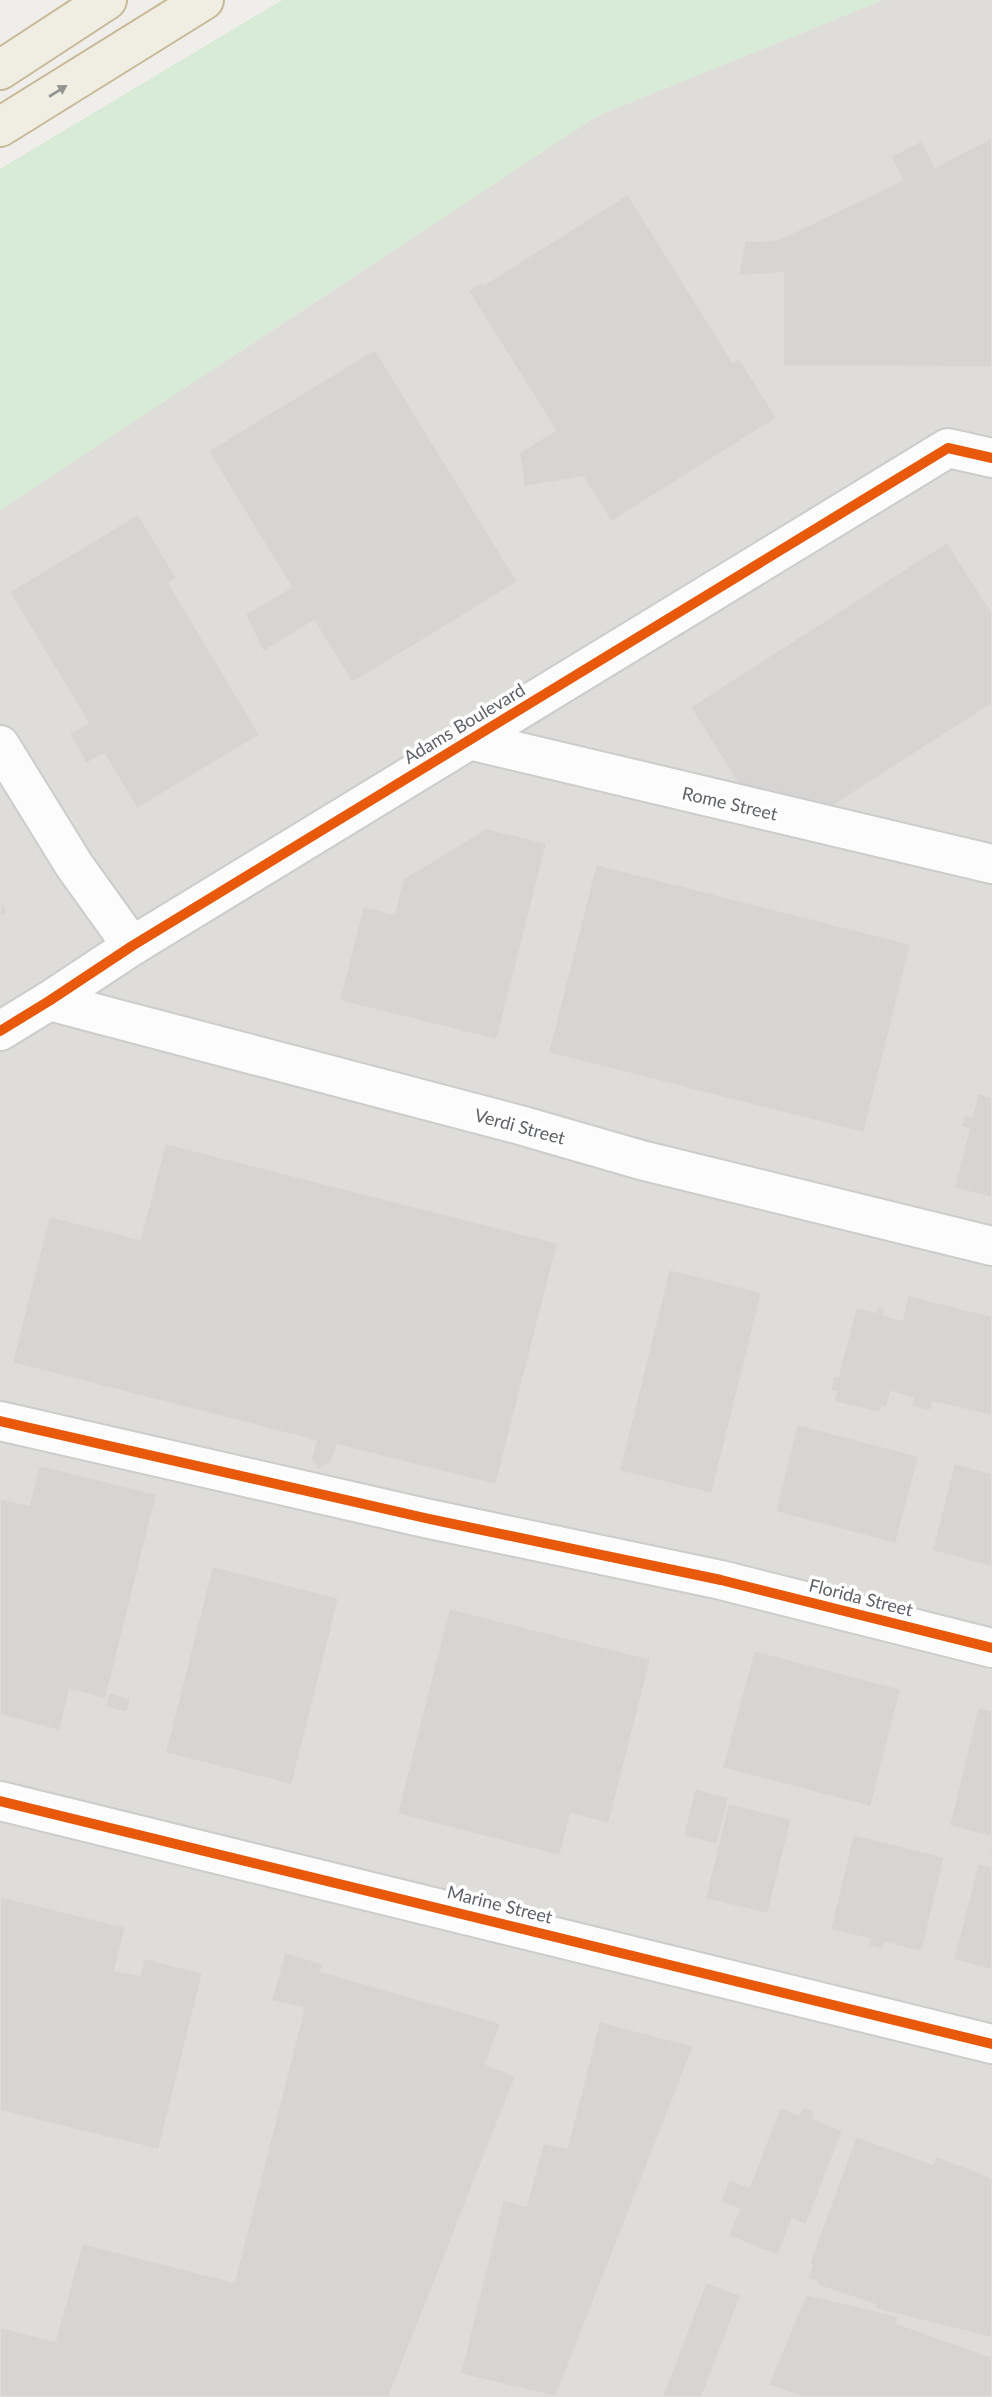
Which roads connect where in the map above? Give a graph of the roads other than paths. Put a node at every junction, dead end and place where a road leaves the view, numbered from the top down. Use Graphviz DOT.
graph roads {
  1 [pos="107,0"];
  2 [pos="204,0"];
  3 [pos="0,70"];
  4 [pos="0,127"];
  5 [pos="992,458"];
  6 [pos="469,740"];
  7 [pos="0,745"];
  8 [pos="992,864"];
  9 [pos="132,946"];
  10 [pos="49,1001"];
  11 [pos="0,1031"];
  12 [pos="992,1246"];
  13 [pos="0,1421"];
  14 [pos="992,1648"];
  15 [pos="0,1801"];
  16 [pos="992,2044"];
  1 -- 3 [label="highway"];
  4 -- 2 [label="highway, one-way"];
  5 -- 6 [label="street, Adams Boulevard"];
  6 -- 8 [label="street, Rome Street"];
  6 -- 9 [label="street, Adams Boulevard"];
  7 -- 9 [label="street"];
  9 -- 10 [label="street, Adams Boulevard"];
  10 -- 11 [label="street, Adams Boulevard"];
  10 -- 12 [label="street, Verdi Street"];
  13 -- 14 [label="street, Florida Street"];
  15 -- 16 [label="street, Marine Street"];
}
